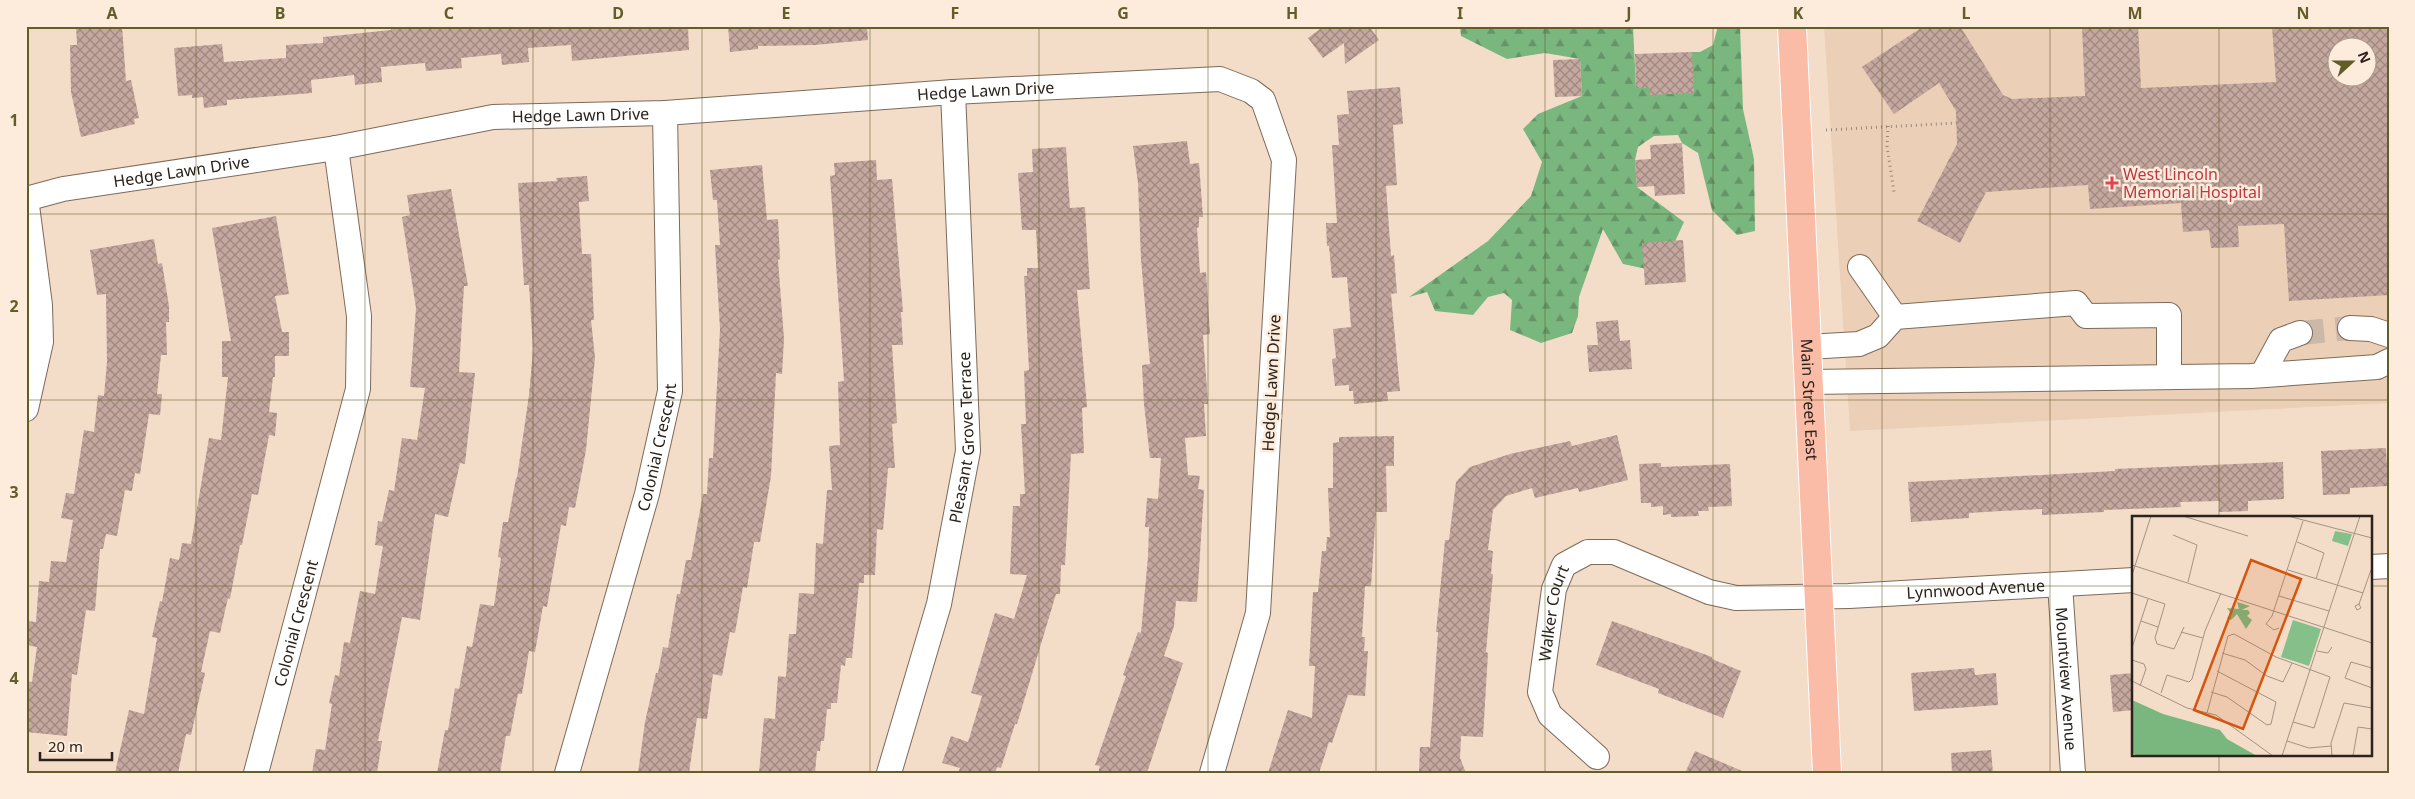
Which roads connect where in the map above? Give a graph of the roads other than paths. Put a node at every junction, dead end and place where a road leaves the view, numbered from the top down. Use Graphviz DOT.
graph roads {
  1 [pos="1792,26"];
  2 [pos="953,92"];
  3 [pos="665,113"];
  4 [pos="336,148"];
  5 [pos="26,198"];
  6 [pos="1860,267"];
  7 [pos="1895,316"];
  8 [pos="2350,328"];
  9 [pos="2300,332"];
  10 [pos="2389,335"];
  11 [pos="1807,347"];
  12 [pos="2389,361"];
  13 [pos="2262,375"];
  14 [pos="2170,377"];
  15 [pos="1808,382"];
  16 [pos="26,409"];
  17 [pos="2389,566"];
  18 [pos="2372,567"];
  19 [pos="2132,580"];
  20 [pos="2060,585"];
  21 [pos="1819,595"];
  22 [pos="1597,757"];
  23 [pos="256,773"];
  24 [pos="567,773"];
  25 [pos="888,773"];
  26 [pos="1212,773"];
  27 [pos="1827,773"];
  28 [pos="2073,773"];
  1 -- 11 [label="main road, Main Street East"];
  2 -- 3 [label="street, Hedge Lawn Drive"];
  2 -- 25 [label="street, Pleasant Grove Terrace"];
  2 -- 26 [label="street, Hedge Lawn Drive"];
  3 -- 4 [label="street, Hedge Lawn Drive"];
  3 -- 24 [label="street, Colonial Crescent"];
  4 -- 5 [label="street, Hedge Lawn Drive"];
  4 -- 23 [label="street, Colonial Crescent"];
  5 -- 16 [label="street"];
  6 -- 7 [label="street"];
  7 -- 11 [label="street"];
  7 -- 14 [label="street"];
  8 -- 10 [label="street"];
  9 -- 13 [label="street"];
  11 -- 15 [label="main road, Main Street East"];
  12 -- 13 [label="street"];
  13 -- 14 [label="street"];
  14 -- 15 [label="street"];
  15 -- 21 [label="main road, Main Street East"];
  17 -- 18 [label="street"];
  19 -- 20 [label="street, Lynnwood Avenue"];
  20 -- 21 [label="street, Lynnwood Avenue"];
  20 -- 28 [label="street, Mountview Avenue"];
  21 -- 22 [label="street, Walker Court"];
  21 -- 27 [label="main road, Main Street East"];
}
